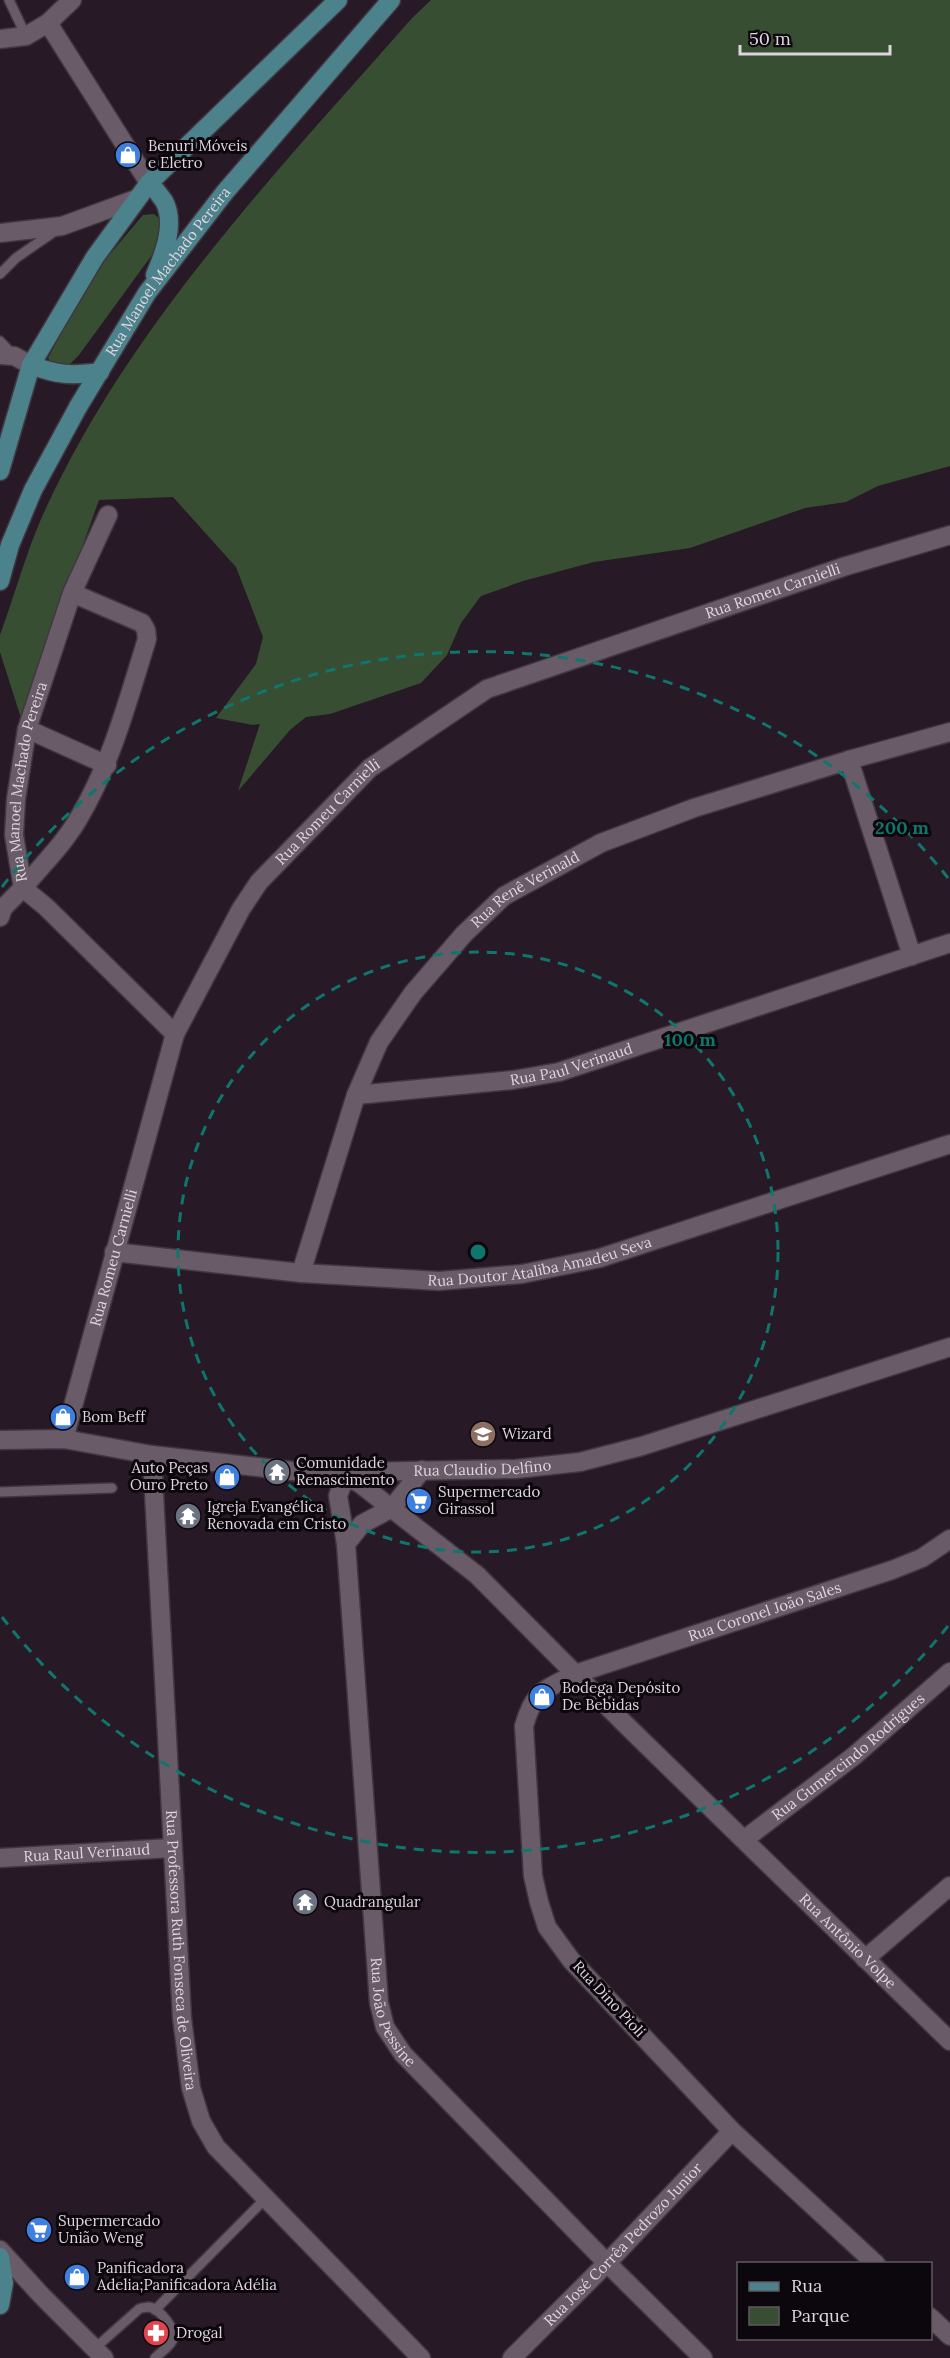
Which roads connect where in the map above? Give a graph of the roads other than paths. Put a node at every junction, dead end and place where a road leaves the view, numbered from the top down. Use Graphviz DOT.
graph roads {
  1 [pos="9,0"];
  2 [pos="72,0"];
  3 [pos="338,0"];
  4 [pos="392,0"];
  5 [pos="48,23"];
  6 [pos="26,36"];
  7 [pos="0,39"];
  8 [pos="149,183"];
  9 [pos="136,200"];
  10 [pos="62,226"];
  11 [pos="0,234"];
  12 [pos="0,274"];
  13 [pos="147,293"];
  14 [pos="0,341"];
  15 [pos="7,356"];
  16 [pos="31,365"];
  17 [pos="100,372"];
  18 [pos="0,471"];
  19 [pos="108,515"];
  20 [pos="950,535"];
  21 [pos="0,581"];
  22 [pos="72,593"];
  23 [pos="27,729"];
  24 [pos="950,732"];
  25 [pos="849,760"];
  26 [pos="107,765"];
  27 [pos="22,888"];
  28 [pos="0,917"];
  29 [pos="950,943"];
  30 [pos="912,956"];
  31 [pos="175,1034"];
  32 [pos="356,1095"];
  33 [pos="950,1144"];
  34 [pos="114,1252"];
  35 [pos="301,1273"];
  36 [pos="950,1347"];
  37 [pos="64,1439"];
  38 [pos="0,1440"];
  39 [pos="152,1455"];
  40 [pos="422,1470"];
  41 [pos="345,1476"];
  42 [pos="112,1488"];
  43 [pos="0,1492"];
  44 [pos="392,1508"];
  45 [pos="950,1539"];
  46 [pos="346,1544"];
  47 [pos="950,1672"];
  48 [pos="575,1674"];
  49 [pos="745,1839"];
  50 [pos="172,1848"];
  51 [pos="0,1858"];
  52 [pos="950,1886"];
  53 [pos="865,1959"];
  54 [pos="950,2041"];
  55 [pos="732,2131"];
  56 [pos="266,2198"];
  57 [pos="0,2250"];
  58 [pos="0,2258"];
  59 [pos="874,2262"];
  60 [pos="607,2264"];
  61 [pos="0,2305"];
  62 [pos="155,2310"];
  63 [pos="932,2319"];
  64 [pos="950,2336"];
  65 [pos="99,2354"];
  66 [pos="155,2358"];
  67 [pos="421,2358"];
  68 [pos="512,2358"];
  69 [pos="703,2358"];
  1 -- 6 [label="lane"];
  2 -- 5 [label="street"];
  3 -- 8 [label="main road"];
  4 -- 13 [label="main road, Rua Manoel Machado Pereira"];
  5 -- 6 [label="street"];
  5 -- 8 [label="street"];
  6 -- 7 [label="street"];
  8 -- 9 [label="main road"];
  8 -- 13 [label="main road"];
  9 -- 10 [label="street"];
  9 -- 16 [label="main road"];
  10 -- 11 [label="street"];
  10 -- 12 [label="lane"];
  13 -- 17 [label="main road, Rua Manoel Machado Pereira"];
  14 -- 15 [label="lane"];
  15 -- 16 [label="street"];
  16 -- 17 [label="main road"];
  16 -- 18 [label="main road"];
  17 -- 21 [label="main road, Rua Manoel Machado Pereira"];
  19 -- 22 [label="street"];
  20 -- 31 [label="street, Rua Romeu Carnielli"];
  22 -- 23 [label="street, Rua Manoel Machado Pereira"];
  22 -- 26 [label="street, Rua Manoel Machado Pereira"];
  23 -- 26 [label="street"];
  23 -- 27 [label="street, Rua Manoel Machado Pereira"];
  24 -- 25 [label="street, Rua Renê Verinald"];
  25 -- 30 [label="street"];
  25 -- 32 [label="street, Rua Renê Verinald"];
  26 -- 27 [label="street, Rua Manoel Machado Pereira"];
  27 -- 28 [label="street"];
  27 -- 31 [label="street"];
  29 -- 30 [label="street, Rua Paul Verinaud"];
  30 -- 32 [label="street, Rua Paul Verinaud"];
  31 -- 34 [label="street, Rua Romeu Carnielli"];
  32 -- 35 [label="street, Rua Renê Verinald"];
  33 -- 35 [label="street, Rua Doutor Ataliba Amadeu Seva"];
  34 -- 35 [label="street, Rua Doutor Ataliba Amadeu Seva"];
  34 -- 37 [label="street, Rua Romeu Carnielli"];
  36 -- 40 [label="street, Rua Claudio Delfino"];
  37 -- 38 [label="street, Rua Claudio Delfino"];
  37 -- 39 [label="street, Rua Claudio Delfino"];
  39 -- 41 [label="street, Rua Claudio Delfino"];
  39 -- 50 [label="street, Rua Professora Ruth Fonseca de Oliveira"];
  40 -- 41 [label="street, Rua Claudio Delfino"];
  40 -- 44 [label="street"];
  41 -- 44 [label="street"];
  41 -- 46 [label="street, Rua João Pessine"];
  42 -- 43 [label="lane"];
  44 -- 46 [label="street"];
  44 -- 48 [label="street"];
  45 -- 48 [label="street, Rua Coronel João Sales"];
  46 -- 60 [label="street, Rua João Pessine"];
  47 -- 49 [label="street, Rua Gumercindo Rodrigues"];
  48 -- 49 [label="street"];
  48 -- 55 [label="street, Rua Dino Pioli"];
  49 -- 53 [label="street, Rua Antônio Volpe"];
  50 -- 51 [label="street, Rua Raul Verinaud"];
  50 -- 56 [label="street, Rua Professora Ruth Fonseca de Oliveira"];
  52 -- 53 [label="street"];
  53 -- 54 [label="street, Rua Antônio Volpe"];
  55 -- 59 [label="street, Rua Dino Pioli"];
  55 -- 60 [label="street, Rua José Corrêa Pedrozo Junior"];
  56 -- 62 [label="lane"];
  56 -- 67 [label="street, Rua Professora Ruth Fonseca de Oliveira"];
  57 -- 65 [label="street"];
  58 -- 61 [label="main road"];
  60 -- 68 [label="street, Rua José Corrêa Pedrozo Junior"];
  60 -- 69 [label="street, Rua João Pessine"];
  62 -- 65 [label="lane"];
  62 -- 66 [label="lane"];
  63 -- 64 [label="street"];
}
